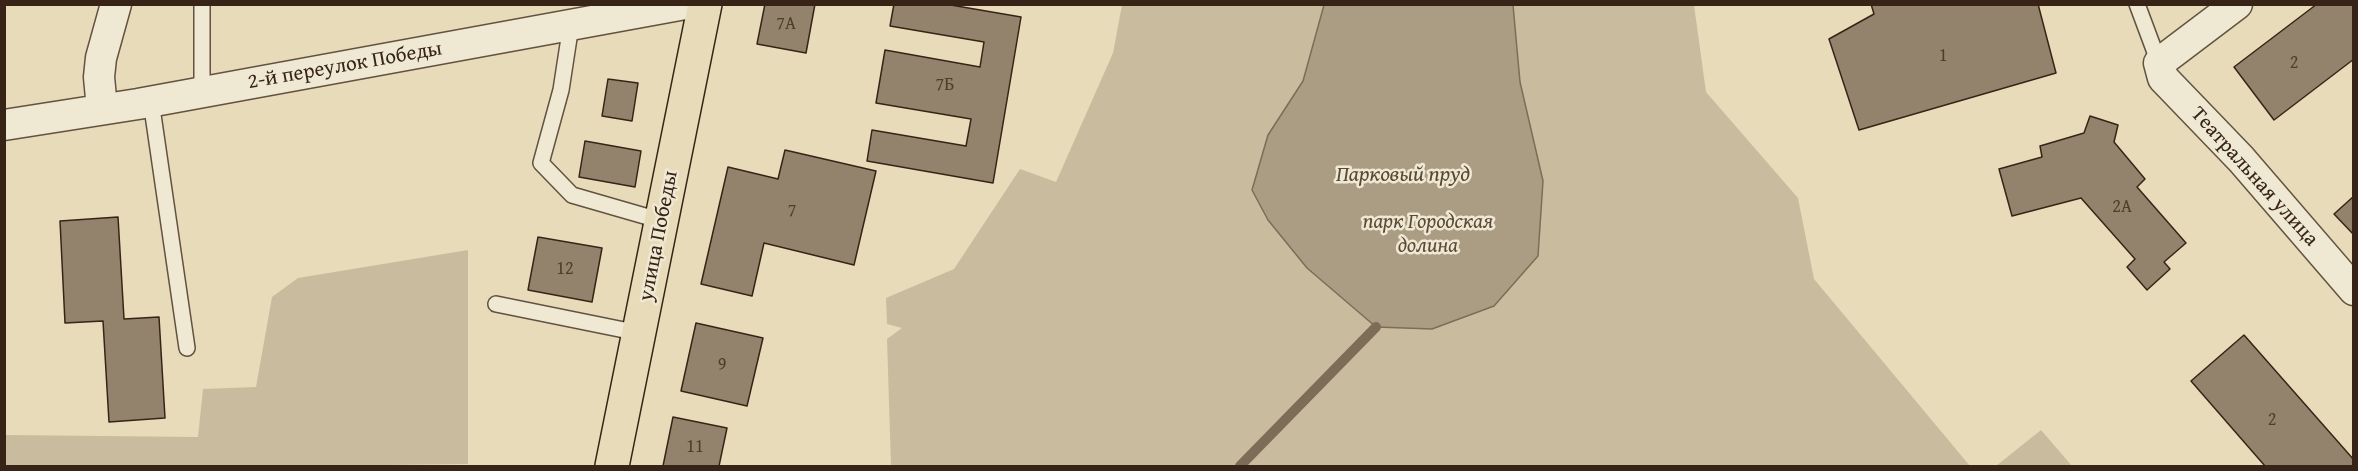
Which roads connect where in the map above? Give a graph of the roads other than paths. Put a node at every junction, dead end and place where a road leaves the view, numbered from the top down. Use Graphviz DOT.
graph roads {
  1 [pos="116,4"];
  2 [pos="202,4"];
  3 [pos="685,4"];
  4 [pos="705,4"];
  5 [pos="2137,4"];
  6 [pos="2237,4"];
  7 [pos="571,25"];
  8 [pos="2159,63"];
  9 [pos="202,92"];
  10 [pos="151,101"];
  11 [pos="102,109"];
  12 [pos="4,125"];
  13 [pos="662,221"];
  14 [pos="2354,290"];
  15 [pos="496,304"];
  16 [pos="639,333"];
  17 [pos="187,348"];
  18 [pos="612,466"];
  1 -- 11 [label="street"];
  2 -- 9 [label="lane"];
  3 -- 7 [label="street, 2-й переулок Победы"];
  4 -- 13 [label="highway, улица Победы"];
  5 -- 8 [label="lane"];
  6 -- 8 [label="street"];
  7 -- 9 [label="street, 2-й переулок Победы"];
  7 -- 13 [label="lane"];
  8 -- 14 [label="street, Театральная улица"];
  9 -- 10 [label="street, 2-й переулок Победы"];
  10 -- 11 [label="street, 2-й переулок Победы"];
  10 -- 17 [label="lane"];
  11 -- 12 [label="street, 2-й переулок Победы"];
  13 -- 16 [label="highway, улица Победы"];
  15 -- 16 [label="lane"];
  16 -- 18 [label="highway, улица Победы"];
}
